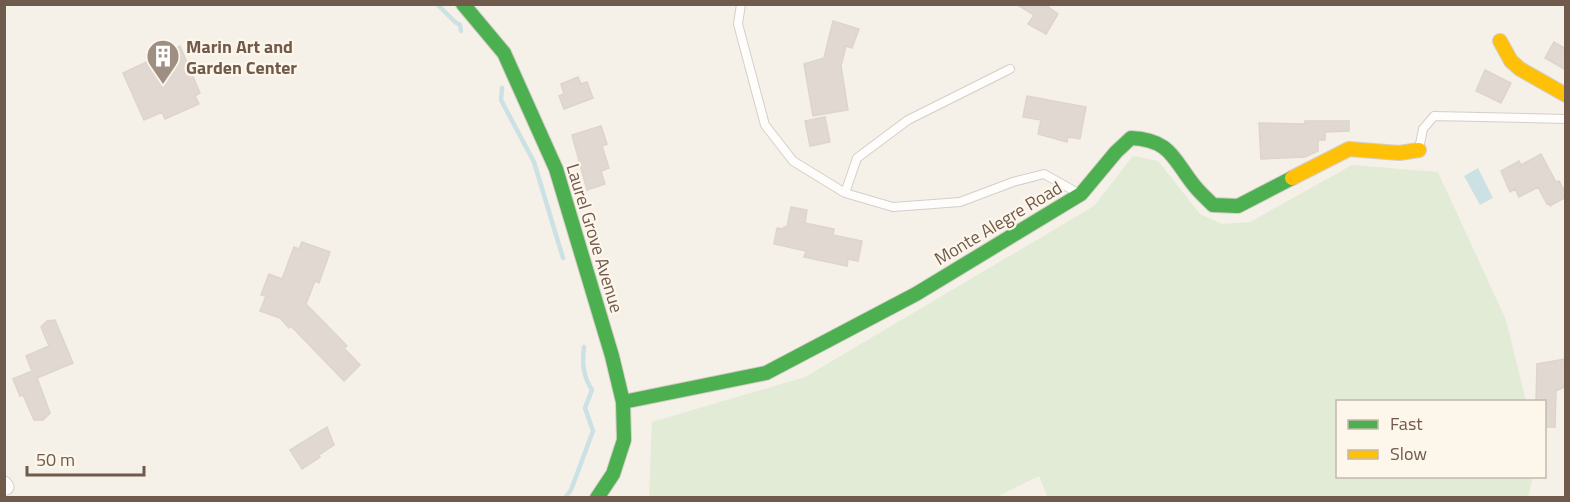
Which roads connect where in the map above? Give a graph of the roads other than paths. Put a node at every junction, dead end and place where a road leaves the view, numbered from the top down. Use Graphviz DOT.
graph roads {
  1 [pos="463,4"];
  2 [pos="741,4"];
  3 [pos="1500,41"];
  4 [pos="1010,69"];
  5 [pos="1566,95"];
  6 [pos="1566,119"];
  7 [pos="1419,150"];
  8 [pos="845,193"];
  9 [pos="1081,194"];
  10 [pos="623,402"];
  11 [pos="597,498"];
  1 -- 10 [label="street, Laurel Grove Avenue"];
  2 -- 8 [label="lane"];
  3 -- 5 [label="street"];
  4 -- 8 [label="lane"];
  6 -- 7 [label="lane"];
  7 -- 9 [label="street, Monte Alegre Road"];
  8 -- 9 [label="lane"];
  9 -- 10 [label="street, Monte Alegre Road"];
  10 -- 11 [label="street, Laurel Grove Avenue"];
}
